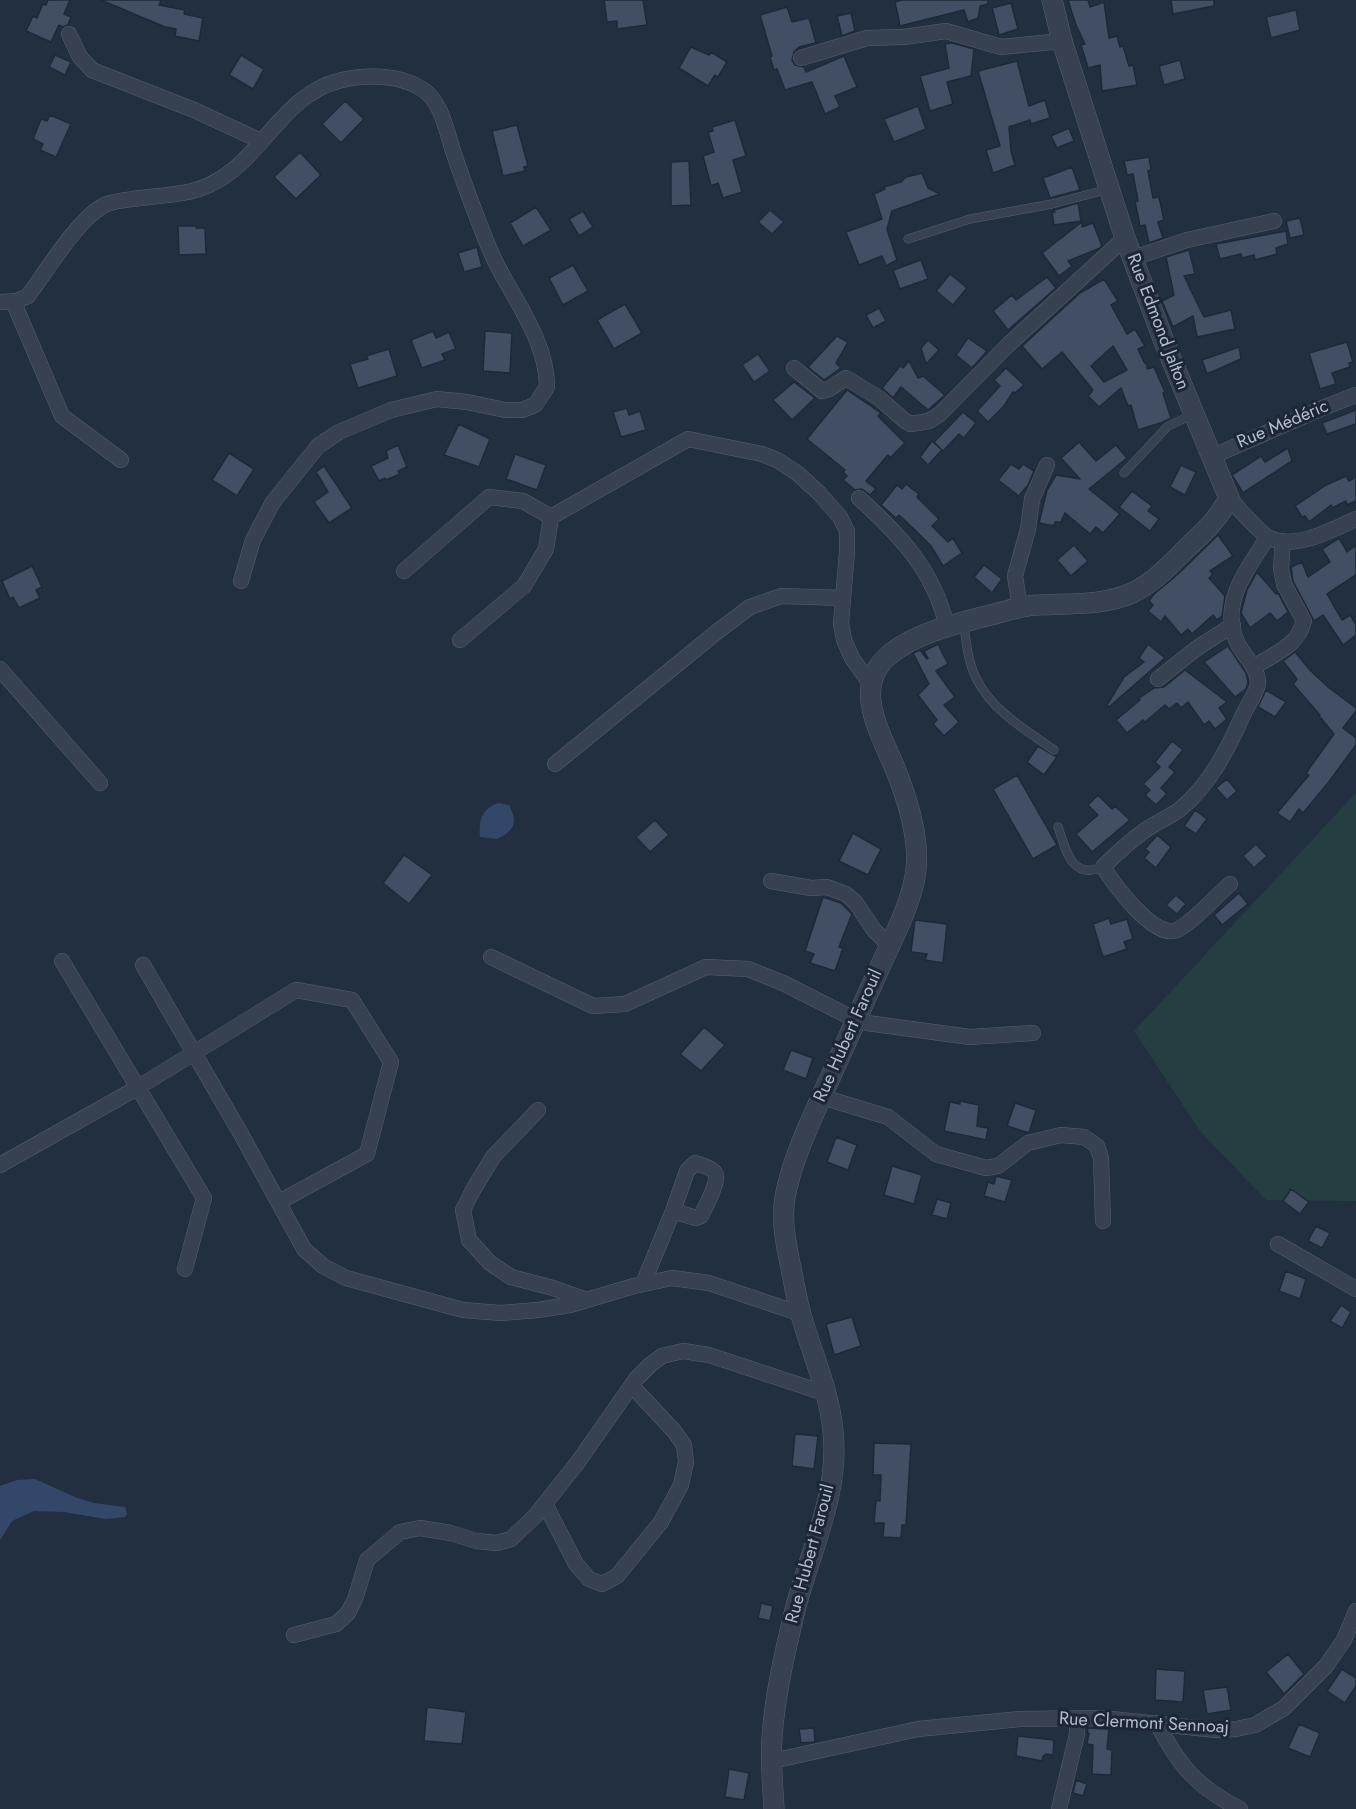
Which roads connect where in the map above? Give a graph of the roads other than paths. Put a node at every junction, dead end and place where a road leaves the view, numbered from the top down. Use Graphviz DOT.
graph roads {
  1 [pos="1052,0"];
  2 [pos="69,34"];
  3 [pos="1062,41"];
  4 [pos="801,58"];
  5 [pos="261,141"];
  6 [pos="1110,189"];
  7 [pos="1274,220"];
  8 [pos="1125,238"];
  9 [pos="908,239"];
  10 [pos="1132,258"];
  11 [pos="6,301"];
  12 [pos="794,368"];
  13 [pos="1356,395"];
  14 [pos="1194,415"];
  15 [pos="1211,457"];
  16 [pos="121,460"];
  17 [pos="1047,465"];
  18 [pos="1124,473"];
  19 [pos="859,498"];
  20 [pos="1229,498"];
  21 [pos="551,518"];
  22 [pos="1356,519"];
  23 [pos="1276,539"];
  24 [pos="404,571"];
  25 [pos="241,581"];
  26 [pos="843,598"];
  27 [pos="1020,608"];
  28 [pos="955,624"];
  29 [pos="1233,625"];
  30 [pos="460,640"];
  31 [pos="1254,667"];
  32 [pos="0,669"];
  33 [pos="1158,679"];
  34 [pos="871,685"];
  35 [pos="1054,750"];
  36 [pos="555,764"];
  37 [pos="100,783"];
  38 [pos="1058,827"];
  39 [pos="1102,867"];
  40 [pos="771,881"];
  41 [pos="1230,884"];
  42 [pos="890,946"];
  43 [pos="491,957"];
  44 [pos="63,961"];
  45 [pos="143,965"];
  46 [pos="856,1020"];
  47 [pos="1034,1033"];
  48 [pos="194,1054"];
  49 [pos="137,1088"];
  50 [pos="822,1097"];
  51 [pos="538,1110"];
  52 [pos="0,1166"];
  53 [pos="279,1202"];
  54 [pos="673,1211"];
  55 [pos="1103,1221"];
  56 [pos="1278,1244"];
  57 [pos="185,1269"];
  58 [pos="643,1284"];
  59 [pos="1356,1289"];
  60 [pos="587,1300"];
  61 [pos="801,1314"];
  62 [pos="632,1386"];
  63 [pos="827,1394"];
  64 [pos="545,1504"];
  65 [pos="1356,1611"];
  66 [pos="294,1635"];
  67 [pos="1077,1719"];
  68 [pos="1157,1723"];
  69 [pos="772,1761"];
  70 [pos="774,1809"];
  71 [pos="1059,1809"];
  72 [pos="1240,1809"];
  1 -- 3 [label="street, Rue Edmond Jalton"];
  2 -- 5 [label="street"];
  3 -- 4 [label="street"];
  3 -- 6 [label="street, Rue Edmond Jalton"];
  5 -- 11 [label="street"];
  5 -- 25 [label="street"];
  6 -- 8 [label="street, Rue Edmond Jalton"];
  6 -- 9 [label="lane"];
  7 -- 10 [label="street"];
  8 -- 10 [label="street, Rue Edmond Jalton"];
  8 -- 12 [label="street"];
  10 -- 14 [label="street, Rue Edmond Jalton"];
  11 -- 16 [label="street"];
  13 -- 15 [label="street, Rue Médéric"];
  14 -- 15 [label="street, Rue Edmond Jalton"];
  14 -- 18 [label="lane"];
  15 -- 20 [label="street, Rue Edmond Jalton"];
  17 -- 27 [label="street"];
  19 -- 28 [label="street"];
  20 -- 23 [label="street, Rue Edmond Jalton"];
  20 -- 27 [label="street"];
  21 -- 24 [label="street"];
  21 -- 26 [label="street"];
  21 -- 30 [label="street"];
  22 -- 23 [label="street"];
  23 -- 29 [label="street"];
  23 -- 31 [label="street"];
  26 -- 34 [label="street"];
  26 -- 36 [label="street"];
  27 -- 28 [label="street"];
  28 -- 34 [label="street"];
  28 -- 35 [label="lane"];
  29 -- 31 [label="street"];
  29 -- 33 [label="street"];
  31 -- 39 [label="street"];
  32 -- 37 [label="street"];
  34 -- 42 [label="street, Rue Hubert Farouil"];
  38 -- 39 [label="lane"];
  39 -- 41 [label="street"];
  40 -- 42 [label="street"];
  42 -- 46 [label="street, Rue Hubert Farouil"];
  43 -- 46 [label="street"];
  44 -- 49 [label="street"];
  45 -- 48 [label="street"];
  46 -- 47 [label="street"];
  46 -- 50 [label="street, Rue Hubert Farouil"];
  48 -- 49 [label="street"];
  48 -- 53 [label="street"];
  48 -- 53 [label="street"];
  49 -- 52 [label="street"];
  49 -- 57 [label="street"];
  50 -- 55 [label="street"];
  50 -- 61 [label="street, Rue Hubert Farouil"];
  51 -- 60 [label="street"];
  53 -- 60 [label="street"];
  54 -- 58 [label="street"];
  56 -- 59 [label="street"];
  58 -- 60 [label="street"];
  58 -- 61 [label="street"];
  61 -- 63 [label="street, Rue Hubert Farouil"];
  62 -- 63 [label="street"];
  62 -- 64 [label="street"];
  62 -- 64 [label="street"];
  63 -- 69 [label="street, Rue Hubert Farouil"];
  64 -- 66 [label="street"];
  65 -- 68 [label="street, Rue Clermont Sennoaj"];
  67 -- 68 [label="street, Rue Clermont Sennoaj"];
  67 -- 69 [label="street, Rue Clermont Sennoaj"];
  67 -- 71 [label="street"];
  68 -- 72 [label="street"];
  69 -- 70 [label="street, Rue Hubert Farouil"];
}
